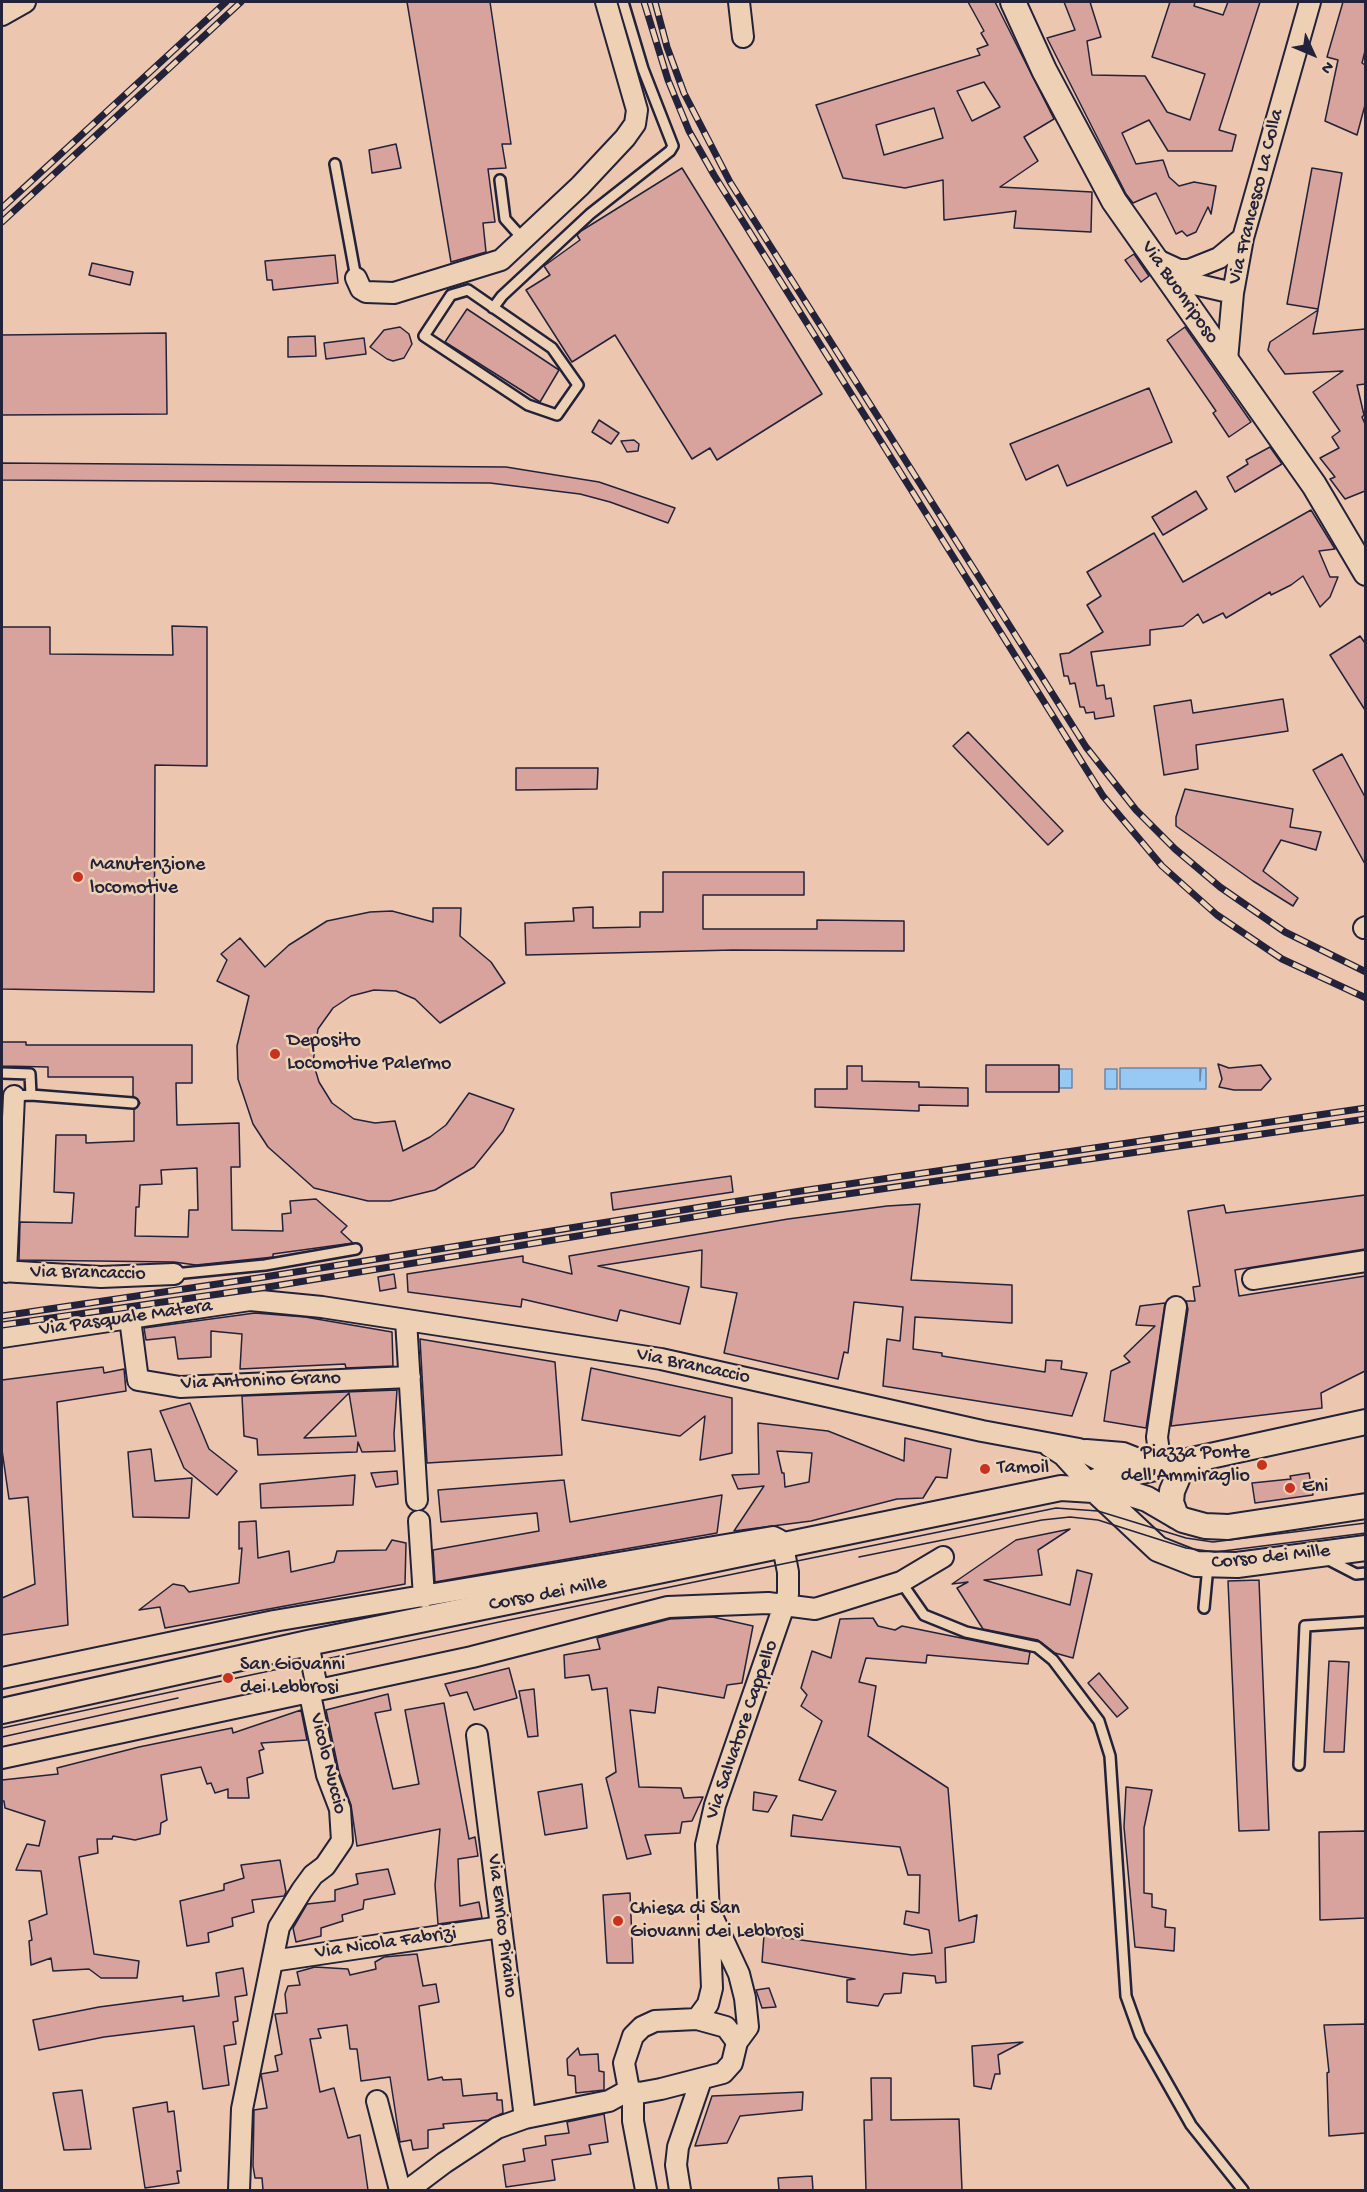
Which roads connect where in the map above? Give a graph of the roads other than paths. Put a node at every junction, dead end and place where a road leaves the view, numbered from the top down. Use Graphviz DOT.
graph roads {
  1 [pos="25,2"];
  2 [pos="606,2"];
  3 [pos="623,2"];
  4 [pos="740,2"];
  5 [pos="1013,2"];
  6 [pos="1310,2"];
  7 [pos="2,15"];
  8 [pos="743,37"];
  9 [pos="335,165"];
  10 [pos="500,180"];
  11 [pos="1243,238"];
  12 [pos="525,241"];
  13 [pos="1155,259"];
  14 [pos="356,279"];
  15 [pos="1233,293"];
  16 [pos="494,308"];
  17 [pos="1227,360"];
  18 [pos="1365,573"];
  19 [pos="2,1073"];
  20 [pos="22,1095"];
  21 [pos="133,1103"];
  22 [pos="5,1202"];
  23 [pos="356,1250"];
  24 [pos="1365,1261"];
  25 [pos="4,1271"];
  26 [pos="174,1274"];
  27 [pos="1253,1279"];
  28 [pos="250,1300"];
  29 [pos="1176,1307"];
  30 [pos="130,1319"];
  31 [pos="406,1320"];
  32 [pos="2,1337"];
  33 [pos="410,1377"];
  34 [pos="1365,1422"];
  35 [pos="1044,1443"];
  36 [pos="1079,1449"];
  37 [pos="1190,1462"];
  38 [pos="1161,1468"];
  39 [pos="1126,1475"];
  40 [pos="1092,1486"];
  41 [pos="417,1500"];
  42 [pos="1365,1506"];
  43 [pos="1176,1516"];
  44 [pos="419,1521"];
  45 [pos="783,1547"];
  46 [pos="1365,1548"];
  47 [pos="1317,1554"];
  48 [pos="943,1557"];
  49 [pos="1208,1566"];
  50 [pos="1365,1573"];
  51 [pos="901,1582"];
  52 [pos="423,1597"];
  53 [pos="785,1604"];
  54 [pos="1204,1608"];
  55 [pos="1365,1622"];
  56 [pos="308,1643"];
  57 [pos="2,1678"];
  58 [pos="313,1689"];
  59 [pos="2,1711"];
  60 [pos="477,1735"];
  61 [pos="2,1758"];
  62 [pos="1299,1766"];
  63 [pos="710,1913"];
  64 [pos="501,1927"];
  65 [pos="272,1961"];
  66 [pos="697,2019"];
  67 [pos="737,2042"];
  68 [pos="701,2080"];
  69 [pos="631,2092"];
  70 [pos="377,2100"];
  71 [pos="525,2118"];
  72 [pos="239,2190"];
  73 [pos="400,2190"];
  74 [pos="408,2190"];
  75 [pos="646,2190"];
  76 [pos="680,2190"];
  77 [pos="1243,2190"];
  1 -- 7 [label="street"];
  2 -- 12 [label="street"];
  3 -- 16 [label="lane"];
  4 -- 8 [label="street"];
  5 -- 13 [label="street, Via Buonriposo"];
  6 -- 11 [label="street, Via Francesco La Colla"];
  9 -- 14 [label="lane"];
  10 -- 12 [label="lane"];
  11 -- 13 [label="street"];
  11 -- 15 [label="street, Via Francesco La Colla"];
  12 -- 14 [label="street"];
  13 -- 15 [label="street"];
  13 -- 17 [label="street, Via Buonriposo"];
  15 -- 17 [label="street, Via Francesco La Colla"];
  16 -- 16 [label="lane"];
  17 -- 18 [label="street, Via Buonriposo"];
  19 -- 20 [label="lane"];
  20 -- 21 [label="lane"];
  20 -- 22 [label="street"];
  22 -- 25 [label="street"];
  23 -- 26 [label="lane"];
  24 -- 27 [label="street"];
  25 -- 26 [label="street, Via Brancaccio"];
  28 -- 30 [label="street, Via Pasquale Matera"];
  28 -- 31 [label="street, Via Brancaccio"];
  29 -- 38 [label="street"];
  30 -- 32 [label="street, Via Pasquale Matera"];
  30 -- 33 [label="street, Via Antonino Grano"];
  31 -- 33 [label="street"];
  31 -- 35 [label="street, Via Brancaccio"];
  33 -- 41 [label="street"];
  34 -- 37 [label="street"];
  35 -- 36 [label="street, Via Brancaccio"];
  35 -- 40 [label="street"];
  36 -- 38 [label="street"];
  36 -- 39 [label="street, Via Brancaccio"];
  37 -- 38 [label="street"];
  37 -- 43 [label="street"];
  38 -- 39 [label="street"];
  39 -- 40 [label="street"];
  40 -- 43 [label="street"];
  40 -- 45 [label="street, Corso dei Mille"];
  40 -- 49 [label="street, Corso dei Mille"];
  42 -- 43 [label="street"];
  44 -- 52 [label="street"];
  45 -- 52 [label="street"];
  45 -- 53 [label="street, Via Salvatore Cappello"];
  45 -- 56 [label="street, Corso dei Mille"];
  46 -- 47 [label="street, Corso dei Mille"];
  47 -- 49 [label="street, Corso dei Mille"];
  47 -- 50 [label="lane"];
  48 -- 51 [label="street"];
  49 -- 54 [label="lane"];
  51 -- 53 [label="street"];
  51 -- 77 [label="lane"];
  52 -- 57 [label="street"];
  53 -- 58 [label="street"];
  53 -- 63 [label="street, Via Salvatore Cappello"];
  55 -- 62 [label="lane"];
  56 -- 58 [label="street, Vicolo Nuccio"];
  56 -- 59 [label="street, Corso dei Mille"];
  58 -- 61 [label="street"];
  58 -- 65 [label="street, Vicolo Nuccio"];
  60 -- 64 [label="street, Via Enrico Piraino"];
  63 -- 66 [label="street, Via Salvatore Cappello"];
  63 -- 67 [label="street, Via Salvatore Cappello"];
  64 -- 65 [label="street, Via Nicola Fabrizi"];
  64 -- 71 [label="street, Via Enrico Piraino"];
  65 -- 72 [label="street, Vicolo Nuccio"];
  66 -- 67 [label="street"];
  66 -- 69 [label="street"];
  67 -- 68 [label="street, Via Salvatore Cappello"];
  68 -- 69 [label="street, Via Salvatore Cappello"];
  68 -- 76 [label="street"];
  69 -- 71 [label="street, Via Salvatore Cappello"];
  69 -- 75 [label="street"];
  70 -- 73 [label="street"];
  71 -- 74 [label="street, Via Salvatore Cappello"];
}
